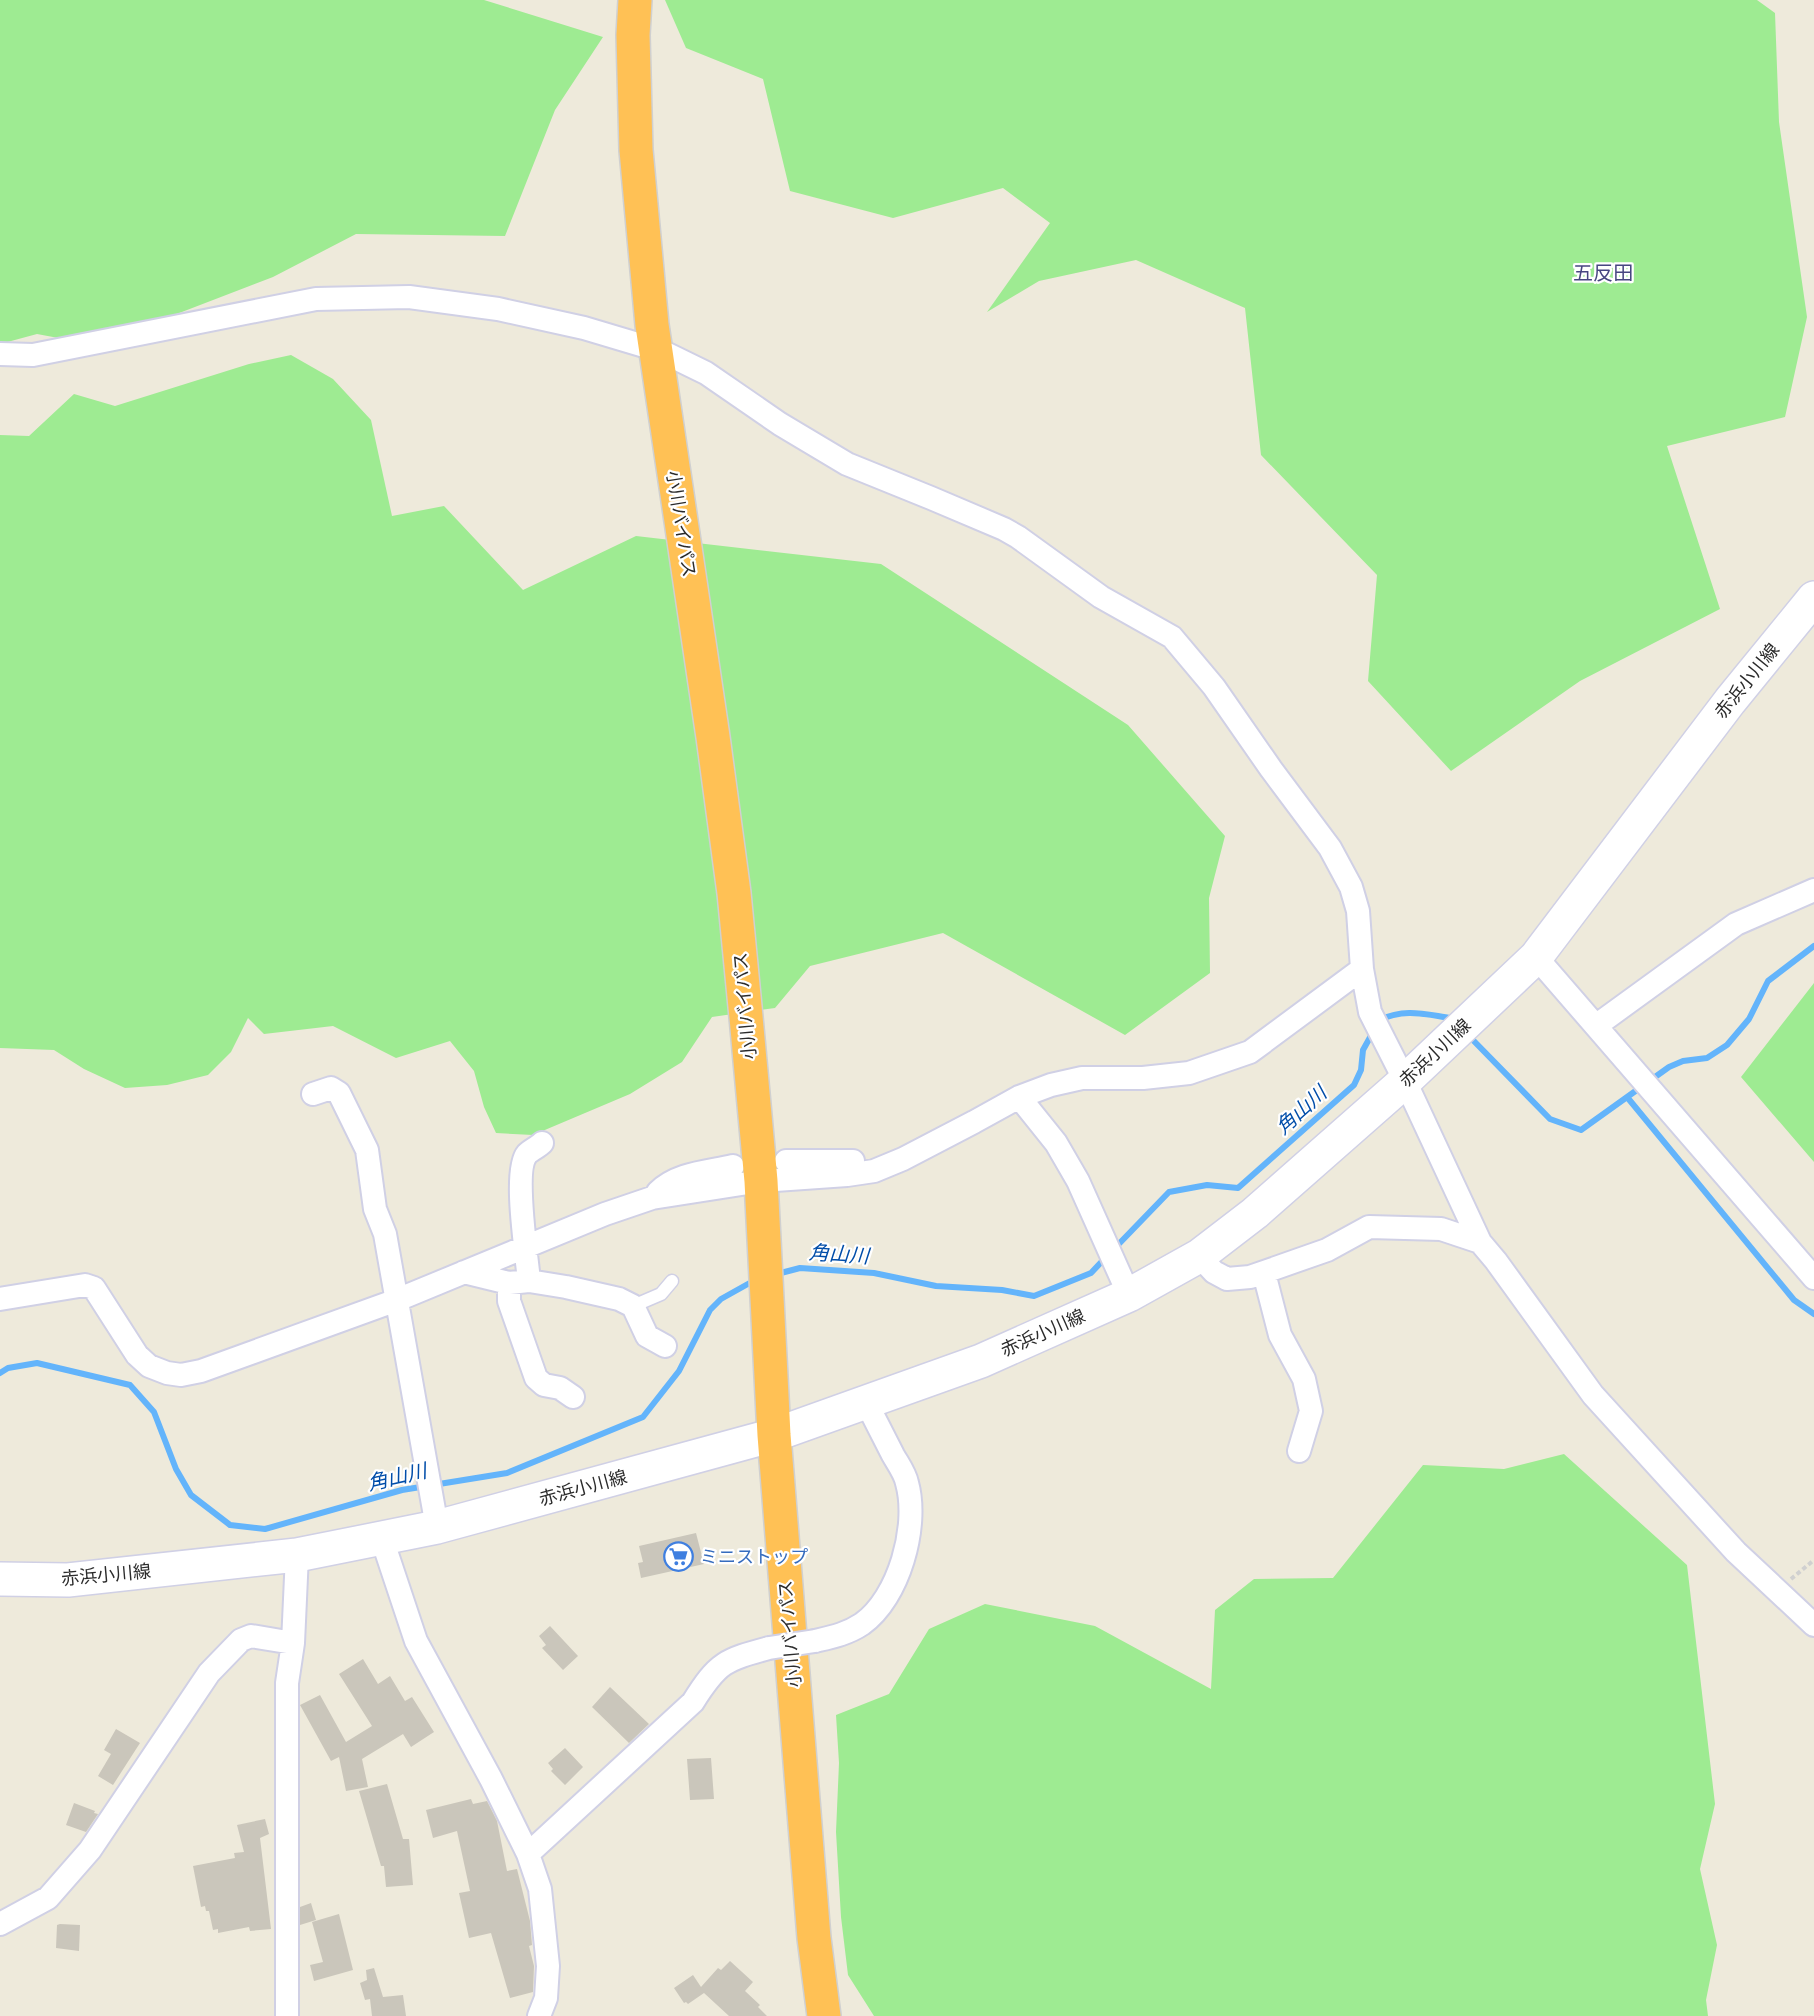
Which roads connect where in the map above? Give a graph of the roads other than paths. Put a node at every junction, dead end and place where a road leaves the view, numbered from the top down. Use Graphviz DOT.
graph roads {
  1 [pos="635,0"];
  2 [pos="656,350"];
  3 [pos="0,354"];
  4 [pos="1814,598"];
  5 [pos="1814,890"];
  6 [pos="1536,957"];
  7 [pos="1362,969"];
  8 [pos="1597,1025"];
  9 [pos="1405,1081"];
  10 [pos="313,1094"];
  11 [pos="1019,1096"];
  12 [pos="542,1143"];
  13 [pos="786,1161"];
  14 [pos="874,1171"];
  15 [pos="747,1174"];
  16 [pos="652,1198"];
  17 [pos="1480,1242"];
  18 [pos="526,1246"];
  19 [pos="1199,1256"];
  20 [pos="464,1272"];
  21 [pos="1264,1273"];
  22 [pos="1814,1278"];
  23 [pos="672,1281"];
  24 [pos="519,1282"];
  25 [pos="1129,1295"];
  26 [pos="0,1299"];
  27 [pos="397,1300"];
  28 [pos="633,1306"];
  29 [pos="665,1346"];
  30 [pos="573,1397"];
  31 [pos="866,1402"];
  32 [pos="774,1435"];
  33 [pos="1299,1451"];
  34 [pos="435,1516"];
  35 [pos="382,1539"];
  36 [pos="297,1555"];
  37 [pos="0,1579"];
  38 [pos="1814,1625"];
  39 [pos="293,1643"];
  40 [pos="528,1854"];
  41 [pos="0,1924"];
  42 [pos="287,2016"];
  43 [pos="539,2016"];
  44 [pos="824,2016"];
  1 -- 2 [label="highway, 小川バイパス"];
  2 -- 3 [label="street"];
  2 -- 7 [label="street"];
  2 -- 15 [label="highway, 小川バイパス"];
  4 -- 6 [label="main road, 赤浜小川線"];
  5 -- 8 [label="street"];
  6 -- 8 [label="street"];
  6 -- 9 [label="main road, 赤浜小川線"];
  7 -- 9 [label="street"];
  7 -- 11 [label="street"];
  8 -- 22 [label="street"];
  9 -- 17 [label="street"];
  9 -- 19 [label="main road, 赤浜小川線"];
  10 -- 27 [label="street"];
  11 -- 14 [label="street"];
  11 -- 25 [label="street"];
  12 -- 18 [label="street"];
  13 -- 14 [label="street"];
  14 -- 15 [label="street"];
  15 -- 16 [label="street"];
  15 -- 16 [label="street"];
  15 -- 32 [label="highway, 小川バイパス"];
  16 -- 18 [label="street"];
  17 -- 21 [label="street"];
  17 -- 38 [label="street"];
  18 -- 20 [label="street"];
  18 -- 24 [label="street"];
  19 -- 21 [label="street"];
  19 -- 25 [label="main road, 赤浜小川線"];
  20 -- 24 [label="street"];
  20 -- 27 [label="street"];
  21 -- 33 [label="street"];
  23 -- 28 [label="lane"];
  24 -- 28 [label="street"];
  24 -- 30 [label="street"];
  25 -- 31 [label="main road, 赤浜小川線"];
  26 -- 27 [label="street"];
  27 -- 34 [label="street"];
  28 -- 29 [label="street"];
  31 -- 32 [label="main road, 赤浜小川線"];
  31 -- 40 [label="street, bridge"];
  32 -- 34 [label="main road, 赤浜小川線"];
  32 -- 44 [label="highway, 小川バイパス"];
  34 -- 35 [label="main road, 赤浜小川線"];
  35 -- 36 [label="main road, 赤浜小川線"];
  35 -- 40 [label="street"];
  36 -- 37 [label="main road, 赤浜小川線"];
  36 -- 39 [label="street"];
  39 -- 41 [label="street"];
  39 -- 42 [label="street"];
  40 -- 43 [label="street"];
}
